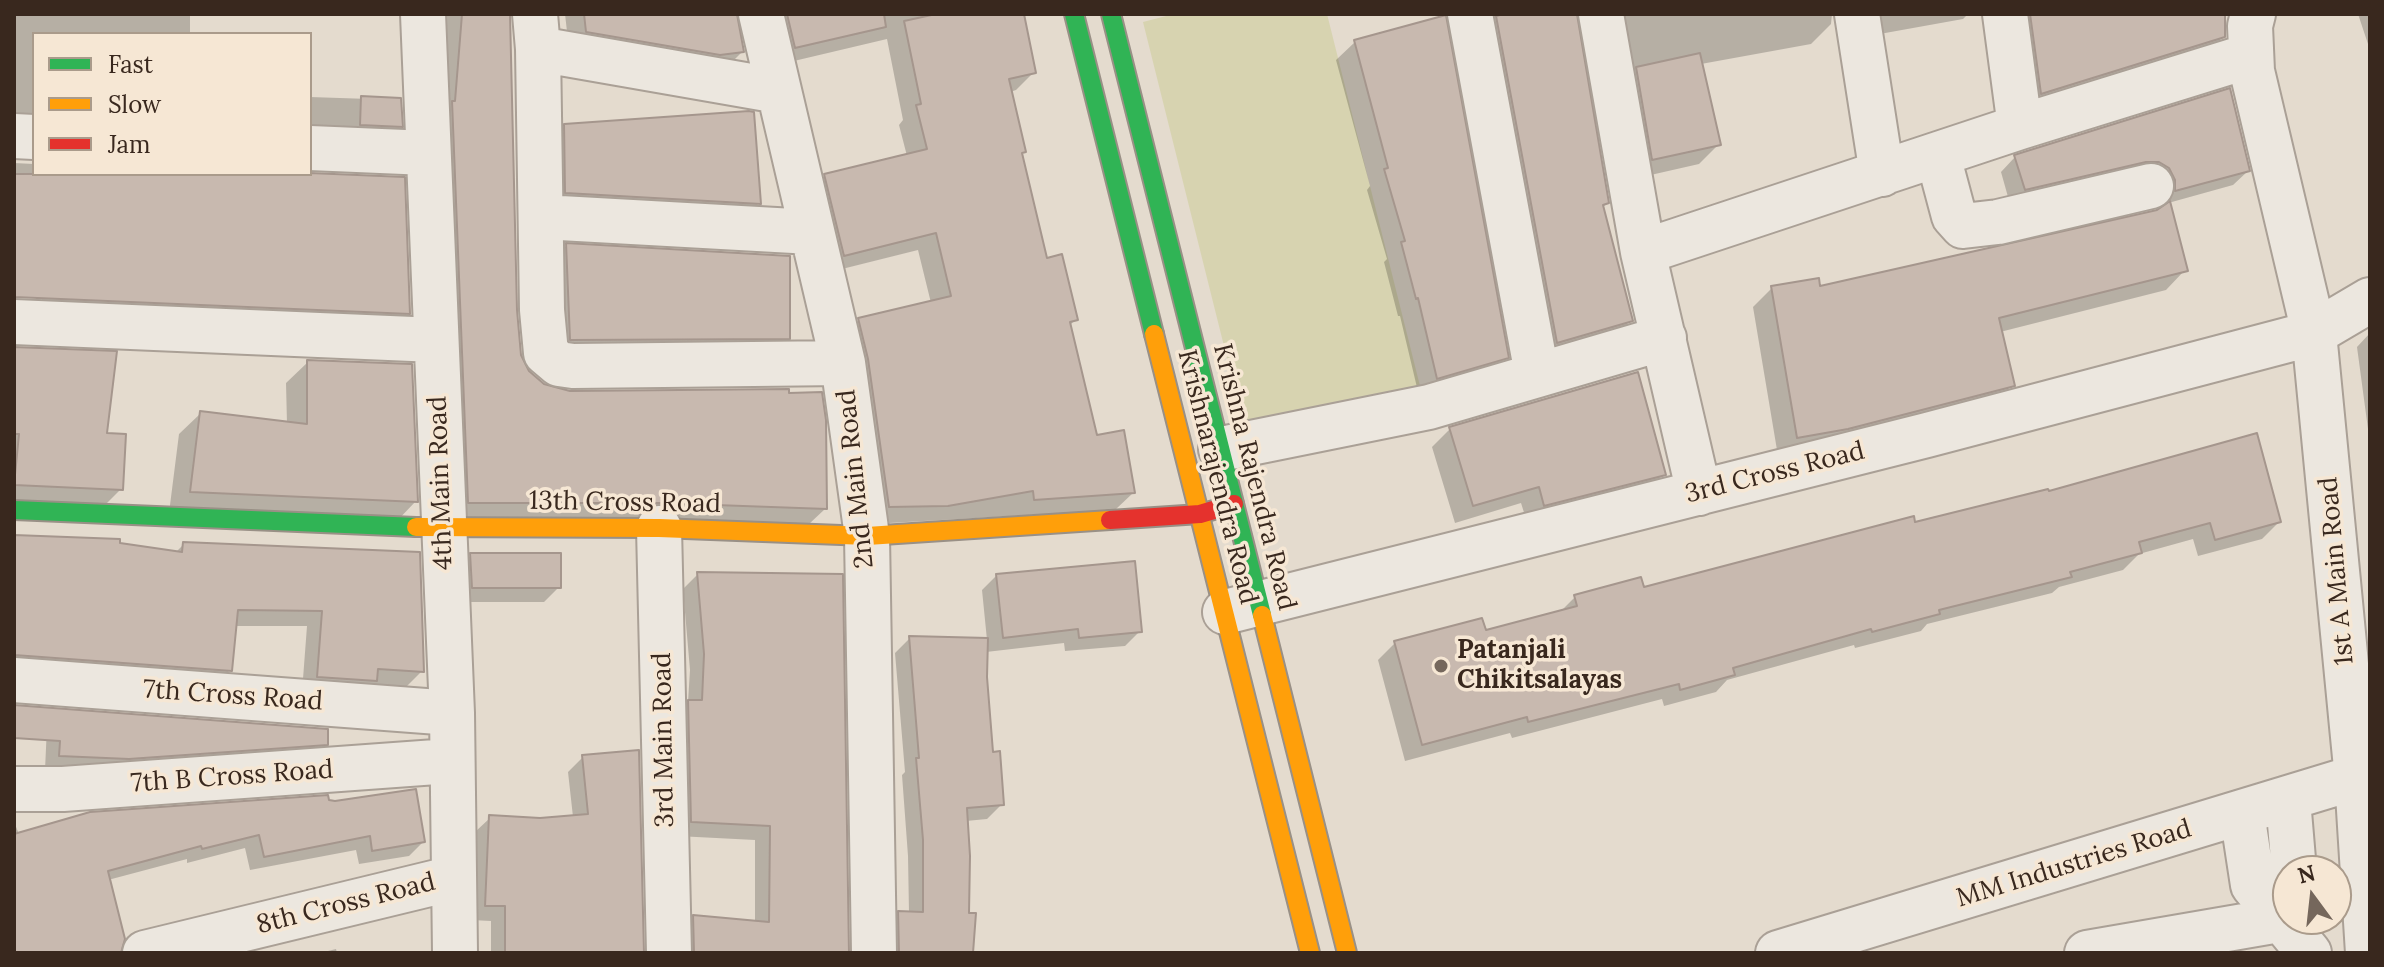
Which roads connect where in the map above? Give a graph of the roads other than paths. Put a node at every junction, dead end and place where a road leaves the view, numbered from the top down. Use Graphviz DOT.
graph roads {
  1 [pos="423,14"];
  2 [pos="761,14"];
  3 [pos="1074,14"];
  4 [pos="1111,14"];
  5 [pos="1470,14"];
  6 [pos="1601,14"];
  7 [pos="1857,14"];
  8 [pos="2005,14"];
  9 [pos="536,32"];
  10 [pos="2251,35"];
  11 [pos="779,91"];
  12 [pos="2020,127"];
  13 [pos="312,148"];
  14 [pos="428,153"];
  15 [pos="1938,156"];
  16 [pos="1882,174"];
  17 [pos="2151,186"];
  18 [pos="542,217"];
  19 [pos="812,232"];
  20 [pos="1643,252"];
  21 [pos="2370,300"];
  22 [pos="14,322"];
  23 [pos="2319,330"];
  24 [pos="1664,338"];
  25 [pos="436,340"];
  26 [pos="843,363"];
  27 [pos="1537,374"];
  28 [pos="1221,449"];
  29 [pos="1699,493"];
  30 [pos="1234,504"];
  31 [pos="14,510"];
  32 [pos="1200,514"];
  33 [pos="443,528"];
  34 [pos="659,528"];
  35 [pos="867,536"];
  36 [pos="1242,608"];
  37 [pos="14,680"];
  38 [pos="452,713"];
  39 [pos="450,761"];
  40 [pos="2363,775"];
  41 [pos="14,789"];
  42 [pos="2288,800"];
  43 [pos="2242,813"];
  44 [pos="2293,855"];
  45 [pos="454,878"];
  46 [pos="2272,909"];
  47 [pos="2272,924"];
  48 [pos="2293,935"];
  49 [pos="145,953"];
  50 [pos="455,953"];
  51 [pos="669,953"];
  52 [pos="874,953"];
  53 [pos="1310,953"];
  54 [pos="1347,953"];
  55 [pos="1778,953"];
  56 [pos="2087,953"];
  57 [pos="2309,953"];
  58 [pos="2368,953"];
  1 -- 14 [label="street, 4th Main Road"];
  2 -- 11 [label="street, 2nd Main Road"];
  3 -- 32 [label="main road, Krishnarajendra Road"];
  4 -- 28 [label="main road, Krishna Rajendra Road"];
  5 -- 27 [label="street"];
  6 -- 20 [label="street"];
  7 -- 16 [label="street"];
  8 -- 12 [label="street"];
  9 -- 11 [label="street"];
  9 -- 18 [label="street"];
  10 -- 12 [label="street"];
  10 -- 23 [label="street, 1st A Main Road"];
  11 -- 19 [label="street, 2nd Main Road"];
  12 -- 15 [label="street"];
  13 -- 14 [label="street"];
  14 -- 25 [label="street, 4th Main Road"];
  15 -- 16 [label="street"];
  15 -- 17 [label="street"];
  16 -- 20 [label="street"];
  18 -- 19 [label="street"];
  18 -- 26 [label="street"];
  19 -- 26 [label="street, 2nd Main Road"];
  20 -- 24 [label="street"];
  21 -- 23 [label="street, 3rd Cross Road"];
  22 -- 25 [label="street"];
  23 -- 29 [label="street, 3rd Cross Road"];
  23 -- 40 [label="street, 1st A Main Road"];
  24 -- 27 [label="street"];
  24 -- 29 [label="street"];
  25 -- 33 [label="street, 4th Main Road"];
  26 -- 35 [label="street, 2nd Main Road"];
  27 -- 28 [label="street"];
  28 -- 30 [label="main road, Krishna Rajendra Road"];
  29 -- 36 [label="street, 3rd Cross Road"];
  30 -- 32 [label="main road, 13th Cross Road"];
  30 -- 36 [label="main road, Krishna Rajendra Road"];
  31 -- 33 [label="main road, 13th Cross Road"];
  32 -- 35 [label="main road, 13th Cross Road"];
  32 -- 36 [label="main road, Krishnarajendra Road"];
  33 -- 34 [label="main road, 13th Cross Road"];
  33 -- 38 [label="street, 4th Main Road"];
  34 -- 35 [label="main road, 13th Cross Road"];
  34 -- 51 [label="street, 3rd Main Road"];
  35 -- 52 [label="street, 2nd Main Road"];
  36 -- 53 [label="main road, Krishnarajendra Road"];
  36 -- 54 [label="main road, Krishna Rajendra Road"];
  37 -- 38 [label="street, 7th Cross Road"];
  38 -- 39 [label="street, 4th Main Road"];
  39 -- 41 [label="street, 7th B Cross Road"];
  39 -- 45 [label="street, 4th Main Road"];
  40 -- 42 [label="street, MM Industries Road"];
  40 -- 58 [label="street, 1st A Main Road"];
  42 -- 43 [label="street, MM Industries Road"];
  42 -- 44 [label="street"];
  43 -- 46 [label="street"];
  43 -- 55 [label="street, MM Industries Road"];
  45 -- 49 [label="street, 8th Cross Road"];
  45 -- 50 [label="street, 4th Main Road"];
  47 -- 56 [label="street"];
  48 -- 57 [label="street"];
}
